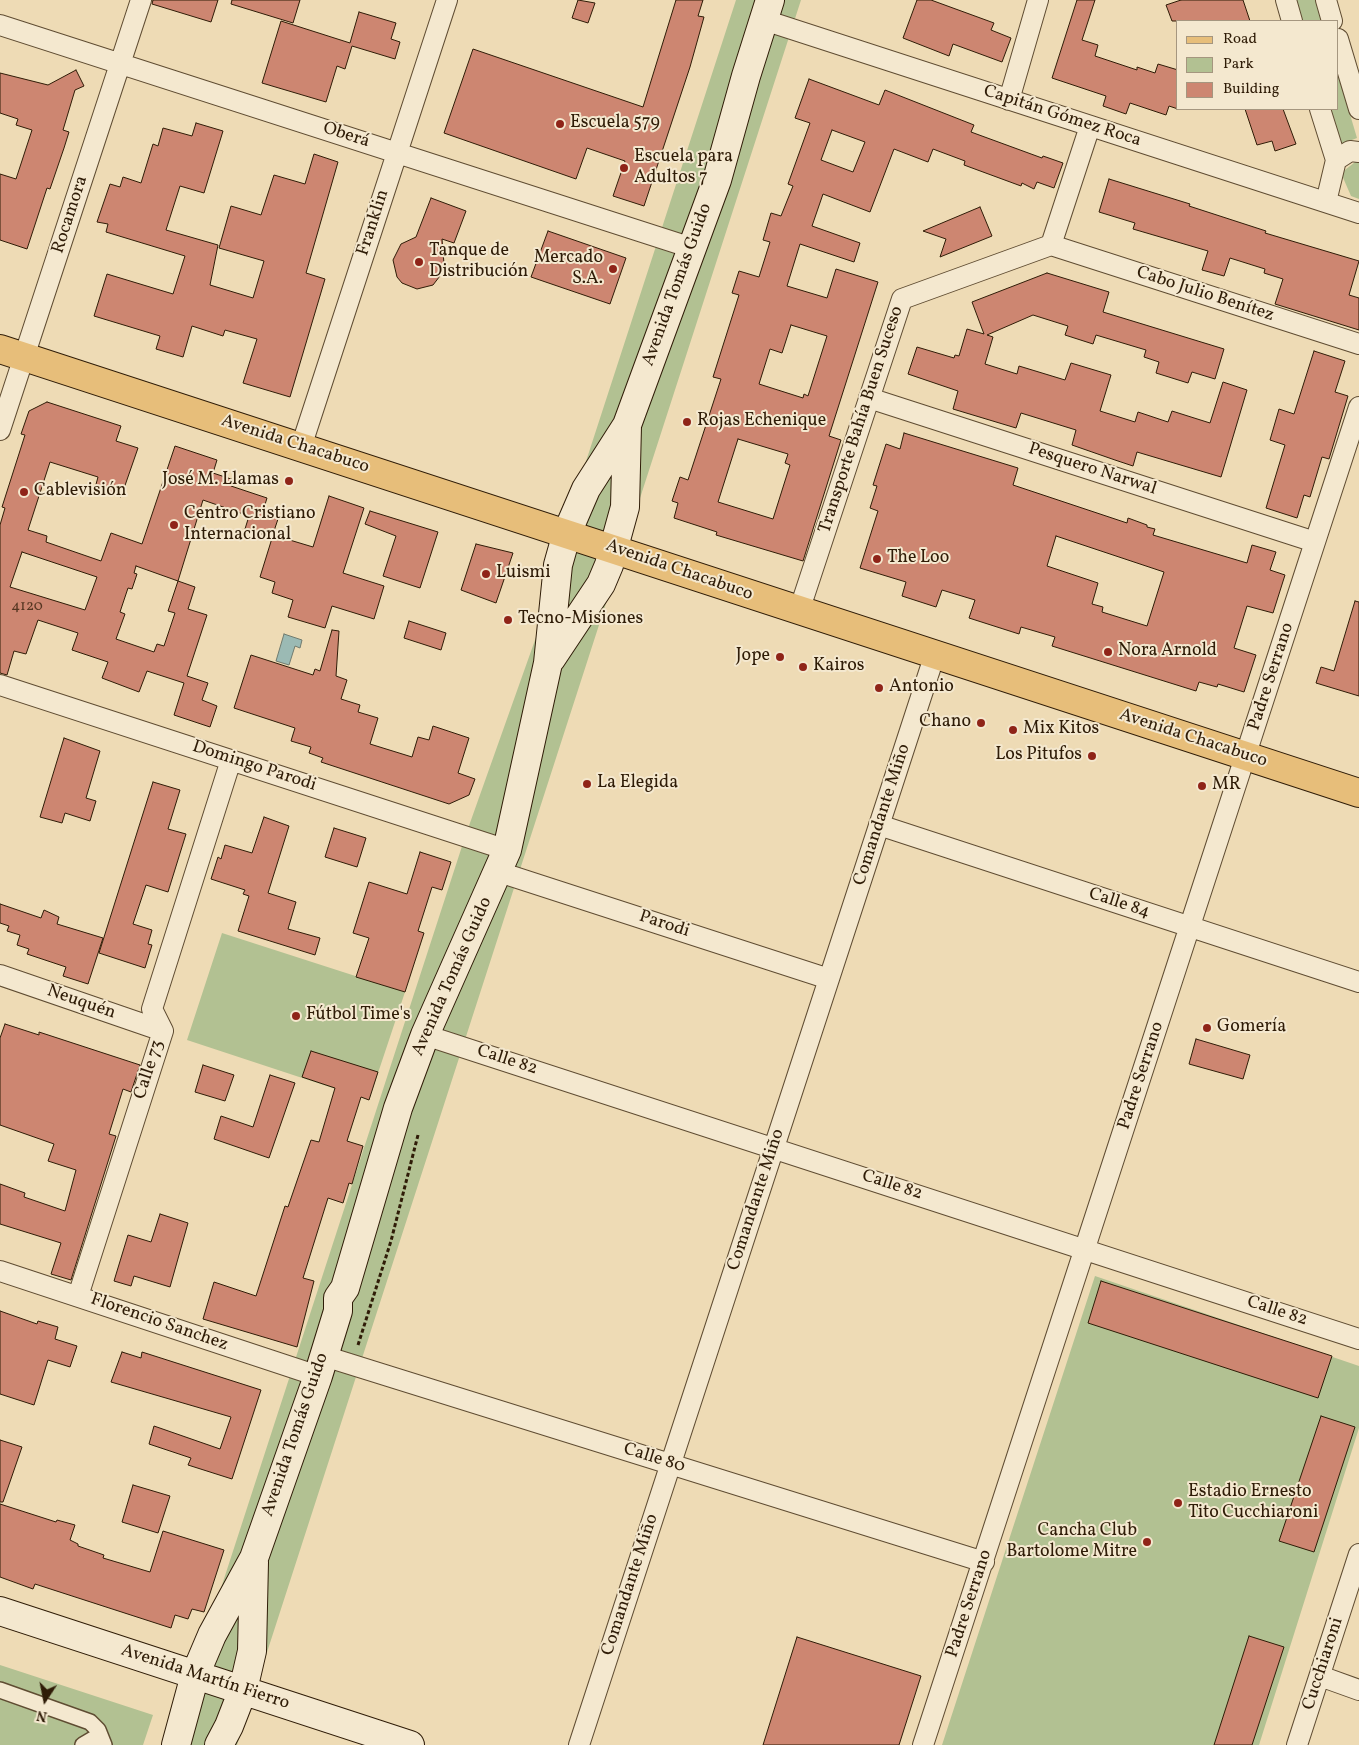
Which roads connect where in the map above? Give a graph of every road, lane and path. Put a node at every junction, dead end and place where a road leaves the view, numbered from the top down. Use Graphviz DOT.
graph roads {
  1 [pos="141,0"];
  2 [pos="447,0"];
  3 [pos="1038,0"];
  4 [pos="1286,0"];
  5 [pos="1326,0"];
  6 [pos="767,10"];
  7 [pos="1292,20"];
  8 [pos="1332,20"];
  9 [pos="0,25"];
  10 [pos="1339,42"];
  11 [pos="120,63"];
  12 [pos="1009,100"];
  13 [pos="1359,109"];
  14 [pos="1321,110"];
  15 [pos="1090,126"];
  16 [pos="397,153"];
  17 [pos="1348,154"];
  18 [pos="1326,202"];
  19 [pos="1359,213"];
  20 [pos="1051,245"];
  21 [pos="692,248"];
  22 [pos="1359,344"];
  23 [pos="12,352"];
  24 [pos="869,398"];
  25 [pos="1359,408"];
  26 [pos="627,424"];
  27 [pos="0,430"];
  28 [pos="301,446"];
  29 [pos="567,533"];
  30 [pos="1315,542"];
  31 [pos="613,550"];
  32 [pos="799,611"];
  33 [pos="935,654"];
  34 [pos="548,663"];
  35 [pos="0,685"];
  36 [pos="1246,757"];
  37 [pos="231,760"];
  38 [pos="1359,793"];
  39 [pos="879,825"];
  40 [pos="503,861"];
  41 [pos="1190,927"];
  42 [pos="0,975"];
  43 [pos="829,979"];
  44 [pos="1359,982"];
  45 [pos="163,1031"];
  46 [pos="425,1035"];
  47 [pos="774,1147"];
  48 [pos="1085,1249"];
  49 [pos="0,1271"];
  50 [pos="78,1296"];
  51 [pos="1359,1339"];
  52 [pos="321,1366"];
  53 [pos="670,1464"];
  54 [pos="1359,1554"];
  55 [pos="254,1558"];
  56 [pos="984,1562"];
  57 [pos="0,1611"];
  58 [pos="196,1675"];
  59 [pos="1320,1676"];
  60 [pos="0,1690"];
  61 [pos="242,1690"];
  62 [pos="1359,1690"];
  63 [pos="102,1740"];
  64 [pos="83,1745"];
  65 [pos="176,1745"];
  66 [pos="219,1745"];
  67 [pos="410,1745"];
  68 [pos="579,1745"];
  69 [pos="923,1745"];
  70 [pos="1297,1745"];
  1 -- 11 [label="street, Rocamora"];
  2 -- 16 [label="street, Franklin"];
  3 -- 12 [label="street"];
  4 -- 7 [label="street"];
  5 -- 8 [label="street"];
  6 -- 12 [label="street, Capitán Gómez Roca"];
  6 -- 21 [label="main road, Avenida Tomás Guido"];
  9 -- 11 [label="street, Oberá"];
  10 -- 13 [label="street"];
  11 -- 16 [label="street, Oberá"];
  11 -- 23 [label="street, Rocamora"];
  12 -- 15 [label="street, Capitán Gómez Roca"];
  14 -- 17 [label="street"];
  15 -- 18 [label="street, Capitán Gómez Roca"];
  15 -- 20 [label="street"];
  16 -- 21 [label="street, Oberá"];
  16 -- 28 [label="street, Franklin"];
  17 -- 18 [label="street"];
  18 -- 19 [label="street, Capitán Gómez Roca"];
  20 -- 22 [label="street, Cabo Julio Benítez"];
  20 -- 24 [label="street, Transporte Bahía Buen Suceso"];
  21 -- 26 [label="main road, Avenida Tomás Guido"];
  23 -- 27 [label="street, Rocamora"];
  23 -- 28 [label="main road, Avenida Chacabuco"];
  24 -- 30 [label="street, Pesquero Narwal"];
  24 -- 32 [label="street, Transporte Bahía Buen Suceso"];
  25 -- 30 [label="street, Padre Serrano"];
  26 -- 29 [label="main road, Avenida Tomás Guido"];
  26 -- 31 [label="main road, Avenida Tomás Guido"];
  28 -- 29 [label="main road, Avenida Chacabuco"];
  29 -- 31 [label="main road, Avenida Chacabuco"];
  29 -- 34 [label="main road, Avenida Tomás Guido"];
  30 -- 36 [label="street, Padre Serrano"];
  31 -- 32 [label="main road, Avenida Chacabuco"];
  31 -- 34 [label="main road, Avenida Tomás Guido"];
  32 -- 33 [label="main road, Avenida Chacabuco"];
  33 -- 36 [label="main road, Avenida Chacabuco"];
  33 -- 39 [label="street, Comandante Miño"];
  34 -- 40 [label="main road, Avenida Tomás Guido"];
  35 -- 37 [label="street, Domingo Parodi"];
  36 -- 38 [label="main road, Avenida Chacabuco"];
  36 -- 41 [label="street, Padre Serrano"];
  37 -- 40 [label="street, Domingo Parodi"];
  37 -- 45 [label="street, Calle 73"];
  39 -- 41 [label="street, Calle 84"];
  39 -- 43 [label="street, Comandante Miño"];
  40 -- 43 [label="street, Parodi"];
  40 -- 46 [label="main road, Avenida Tomás Guido"];
  41 -- 44 [label="street, Calle 84"];
  41 -- 48 [label="street, Padre Serrano"];
  42 -- 45 [label="street, Neuquén"];
  43 -- 47 [label="street, Comandante Miño"];
  45 -- 50 [label="street, Calle 73"];
  46 -- 47 [label="street, Calle 82"];
  46 -- 52 [label="main road, Avenida Tomás Guido"];
  47 -- 48 [label="street, Calle 82"];
  47 -- 53 [label="street, Comandante Miño"];
  48 -- 51 [label="street, Calle 82"];
  48 -- 56 [label="street, Padre Serrano"];
  49 -- 50 [label="street, Florencio Sanchez"];
  50 -- 52 [label="street, Florencio Sanchez"];
  52 -- 53 [label="street, Calle 80"];
  52 -- 55 [label="main road, Avenida Tomás Guido"];
  53 -- 56 [label="street, Calle 80"];
  53 -- 68 [label="street, Comandante Miño"];
  54 -- 59 [label="street, Cucchiaroni"];
  55 -- 58 [label="main road, Avenida Tomás Guido"];
  55 -- 61 [label="main road, Avenida Tomás Guido"];
  56 -- 69 [label="street, Padre Serrano"];
  57 -- 58 [label="main road, Avenida Martín Fierro"];
  58 -- 61 [label="main road, Avenida Martín Fierro"];
  58 -- 65 [label="main road, Avenida Tomás Guido"];
  59 -- 62 [label="street"];
  59 -- 70 [label="street, Cucchiaroni"];
  60 -- 63 [label="street"];
  61 -- 66 [label="main road, Avenida Tomás Guido"];
  61 -- 67 [label="main road, Avenida Martín Fierro"];
  63 -- 64 [label="street"];
}
